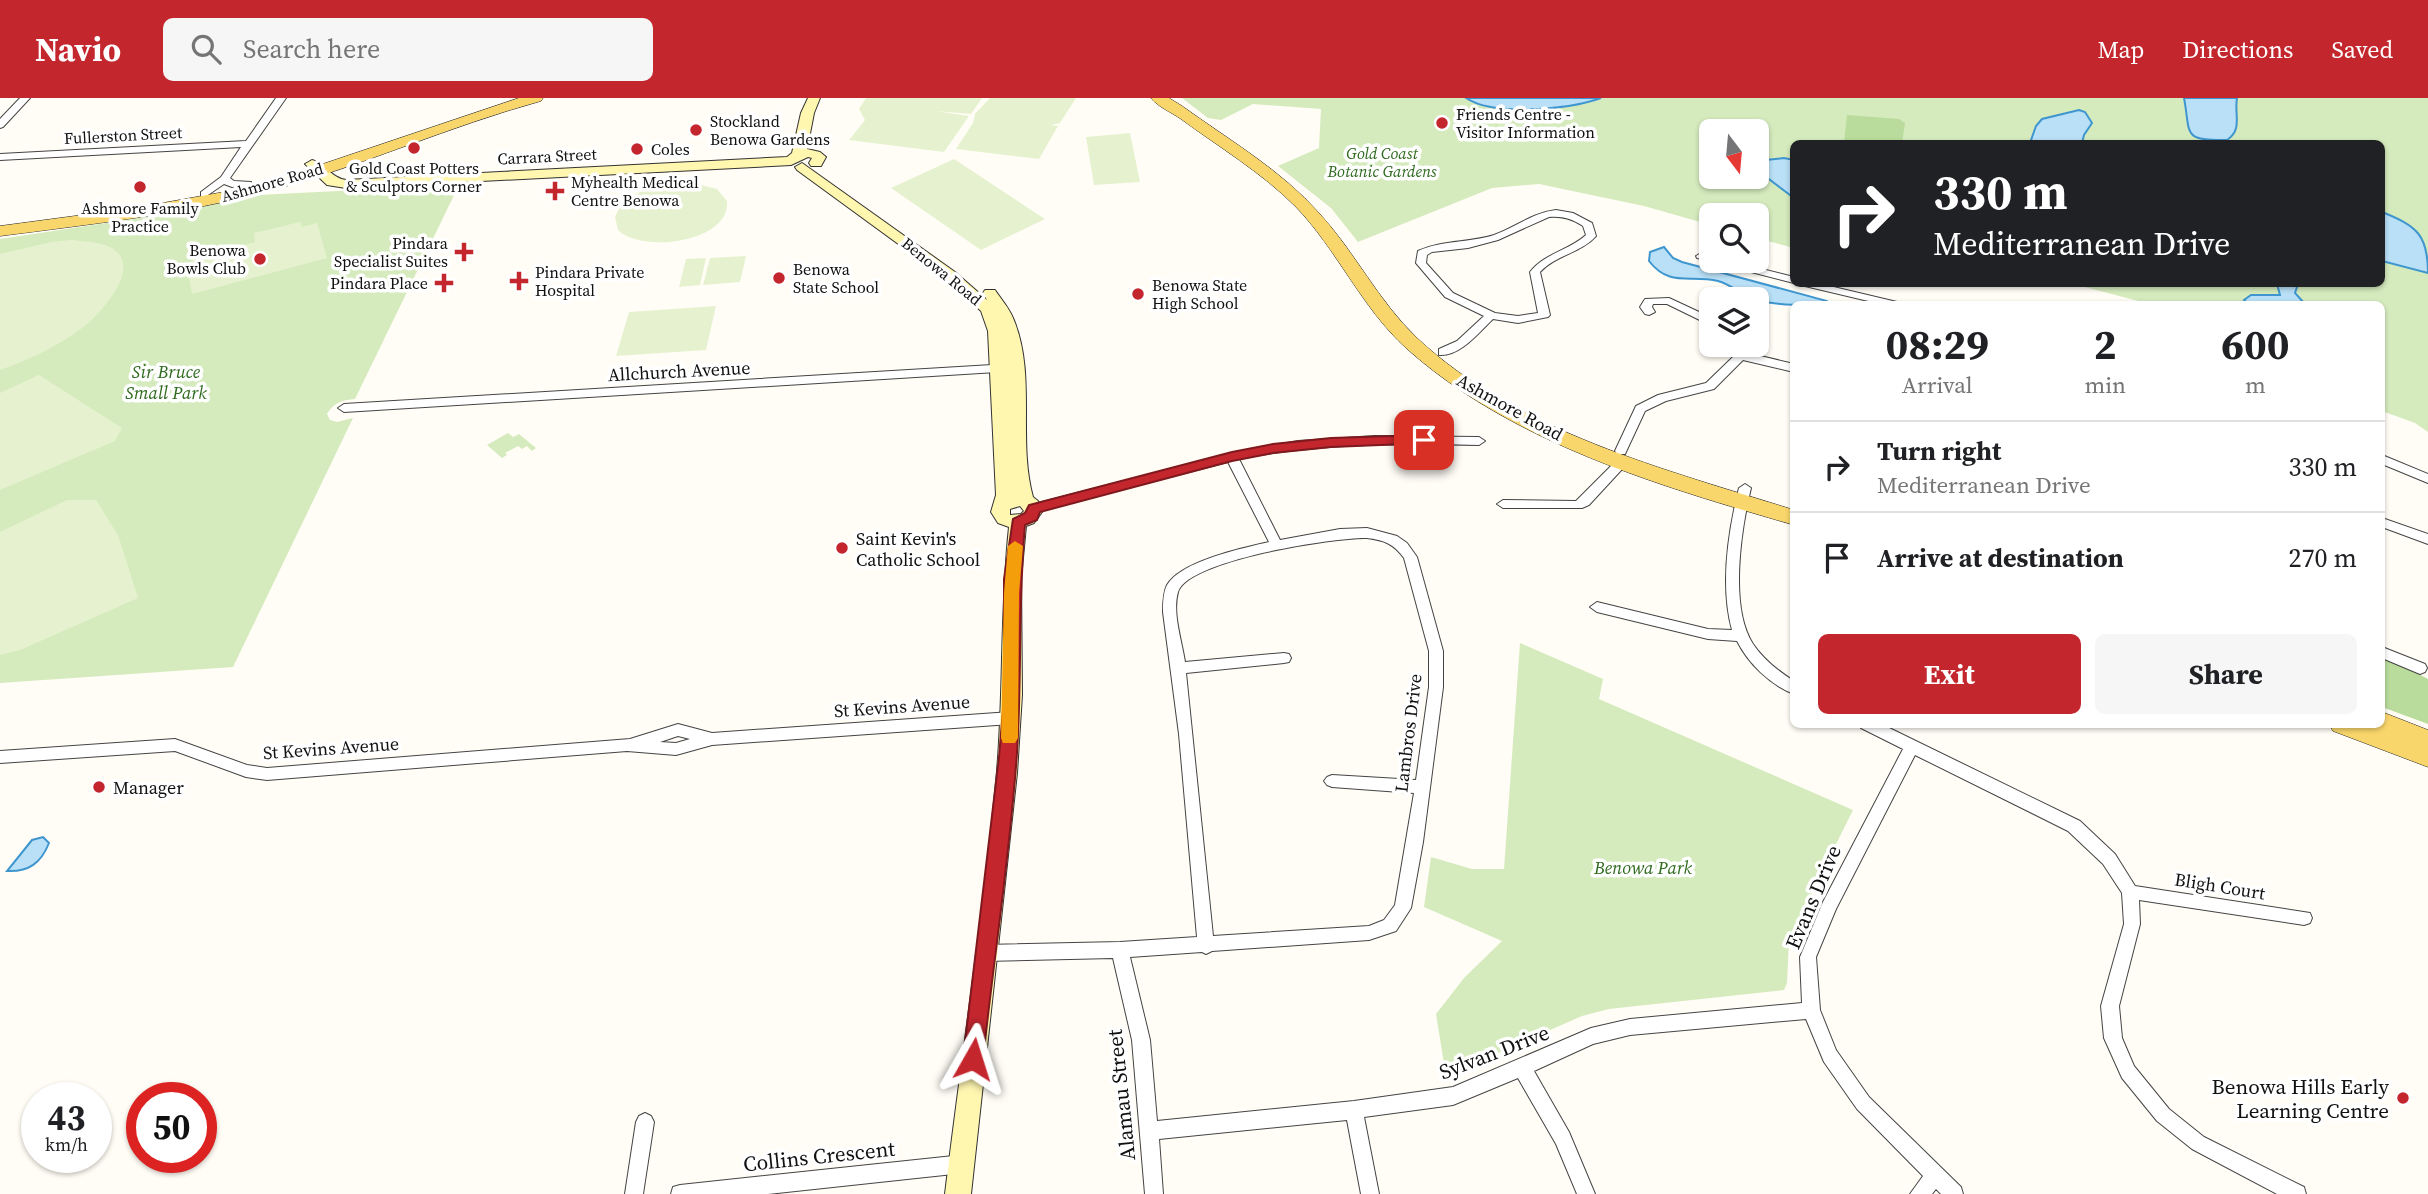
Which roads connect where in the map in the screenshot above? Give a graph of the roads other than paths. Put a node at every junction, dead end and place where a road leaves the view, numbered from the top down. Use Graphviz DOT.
graph roads {
  1 [pos="25,98"];
  2 [pos="281,98"];
  3 [pos="514,98"];
  4 [pos="536,98"];
  5 [pos="1158,98"];
  6 [pos="1175,98"];
  7 [pos="809,101"];
  8 [pos="0,125"];
  9 [pos="248,144"];
  10 [pos="0,157"];
  11 [pos="803,157"];
  12 [pos="315,167"];
  13 [pos="224,179"];
  14 [pos="247,184"];
  15 [pos="205,194"];
  16 [pos="0,223"];
  17 [pos="0,231"];
  18 [pos="1766,273"];
  19 [pos="1790,279"];
  20 [pos="1822,287"];
  21 [pos="1880,301"];
  22 [pos="1649,312"];
  23 [pos="1491,315"];
  24 [pos="1699,316"];
  25 [pos="1443,352"];
  26 [pos="1739,357"];
  27 [pos="1748,357"];
  28 [pos="1790,367"];
  29 [pos="1008,369"];
  30 [pos="344,408"];
  31 [pos="1479,441"];
  32 [pos="1232,457"];
  33 [pos="1621,457"];
  34 [pos="2385,460"];
  35 [pos="2428,479"];
  36 [pos="1743,494"];
  37 [pos="1790,502"];
  38 [pos="1030,504"];
  39 [pos="1503,504"];
  40 [pos="1003,505"];
  41 [pos="1790,515"];
  42 [pos="1018,522"];
  43 [pos="2385,523"];
  44 [pos="2428,540"];
  45 [pos="1276,544"];
  46 [pos="1597,607"];
  47 [pos="1741,636"];
  48 [pos="2385,653"];
  49 [pos="1284,658"];
  50 [pos="1179,668"];
  51 [pos="2420,668"];
  52 [pos="1790,686"];
  53 [pos="1011,718"];
  54 [pos="2385,723"];
  55 [pos="1874,728"];
  56 [pos="2352,728"];
  57 [pos="2428,740"];
  58 [pos="1912,747"];
  59 [pos="0,757"];
  60 [pos="2428,757"];
  61 [pos="1332,781"];
  62 [pos="1421,787"];
  63 [pos="2130,892"];
  64 [pos="2304,918"];
  65 [pos="1206,946"];
  66 [pos="1120,950"];
  67 [pos="984,953"];
  68 [pos="1811,1010"];
  69 [pos="1522,1068"];
  70 [pos="1354,1110"];
  71 [pos="645,1122"];
  72 [pos="1148,1131"];
  73 [pos="962,1164"];
  74 [pos="1935,1176"];
  75 [pos="634,1194"];
  76 [pos="680,1194"];
  77 [pos="958,1194"];
  78 [pos="1154,1194"];
  79 [pos="1370,1194"];
  80 [pos="1586,1194"];
  81 [pos="1919,1194"];
  82 [pos="1954,1194"];
  83 [pos="2297,1194"];
  1 -- 8 [label="street"];
  2 -- 9 [label="street"];
  3 -- 12 [label="main road, Ashmore Road"];
  4 -- 12 [label="main road, Ashmore Road"];
  5 -- 33 [label="main road, Ashmore Road"];
  6 -- 25 [label="main road, Ashmore Road"];
  7 -- 11 [label="main road"];
  9 -- 10 [label="street, Fullerston Street"];
  9 -- 13 [label="street"];
  11 -- 12 [label="main road, Carrara Street"];
  11 -- 29 [label="main road, Benowa Road"];
  12 -- 14 [label="main road, Ashmore Road"];
  12 -- 17 [label="main road, Ashmore Road"];
  13 -- 14 [label="street"];
  13 -- 15 [label="street"];
  14 -- 15 [label="main road, Ashmore Road"];
  15 -- 16 [label="main road, Ashmore Road"];
  18 -- 19 [label="street"];
  20 -- 21 [label="street"];
  22 -- 24 [label="street"];
  23 -- 23 [label="street"];
  23 -- 25 [label="street"];
  25 -- 33 [label="main road, Ashmore Road"];
  26 -- 33 [label="street"];
  27 -- 28 [label="street"];
  29 -- 30 [label="street, Allchurch Avenue"];
  29 -- 38 [label="main road, Benowa Road"];
  29 -- 40 [label="main road, Benowa Road"];
  31 -- 32 [label="street"];
  32 -- 38 [label="street"];
  32 -- 45 [label="street"];
  33 -- 36 [label="main road, Ashmore Road"];
  33 -- 39 [label="street"];
  34 -- 35 [label="street"];
  36 -- 37 [label="main road, Ashmore Road"];
  36 -- 41 [label="main road, Ashmore Road"];
  36 -- 47 [label="street"];
  38 -- 40 [label="main road"];
  38 -- 42 [label="main road"];
  40 -- 42 [label="main road"];
  42 -- 53 [label="main road"];
  43 -- 44 [label="street"];
  45 -- 50 [label="street, Lambros Drive"];
  45 -- 62 [label="street, Lambros Drive"];
  46 -- 47 [label="street"];
  47 -- 52 [label="street"];
  48 -- 51 [label="street"];
  49 -- 50 [label="street"];
  50 -- 65 [label="street, Lambros Drive"];
  53 -- 59 [label="street, St Kevins Avenue"];
  53 -- 67 [label="main road"];
  54 -- 57 [label="main road"];
  55 -- 58 [label="street"];
  56 -- 60 [label="main road"];
  58 -- 63 [label="street"];
  58 -- 68 [label="street, Evans Drive"];
  61 -- 62 [label="street"];
  62 -- 65 [label="street, Lambros Drive"];
  63 -- 64 [label="street, Bligh Court"];
  63 -- 83 [label="street"];
  65 -- 66 [label="street, Lambros Drive"];
  66 -- 67 [label="street, Lambros Drive"];
  66 -- 72 [label="street, Alamau Street"];
  67 -- 73 [label="main road"];
  68 -- 69 [label="street, Sylvan Drive"];
  68 -- 74 [label="street, Evans Drive"];
  69 -- 70 [label="street, Sylvan Drive"];
  69 -- 80 [label="street"];
  70 -- 72 [label="street, Sylvan Drive"];
  70 -- 79 [label="street"];
  71 -- 75 [label="street"];
  72 -- 78 [label="street, Alamau Street"];
  73 -- 76 [label="street, Collins Crescent"];
  73 -- 77 [label="main road"];
  74 -- 81 [label="street"];
  74 -- 82 [label="street, Evans Drive"];
}
